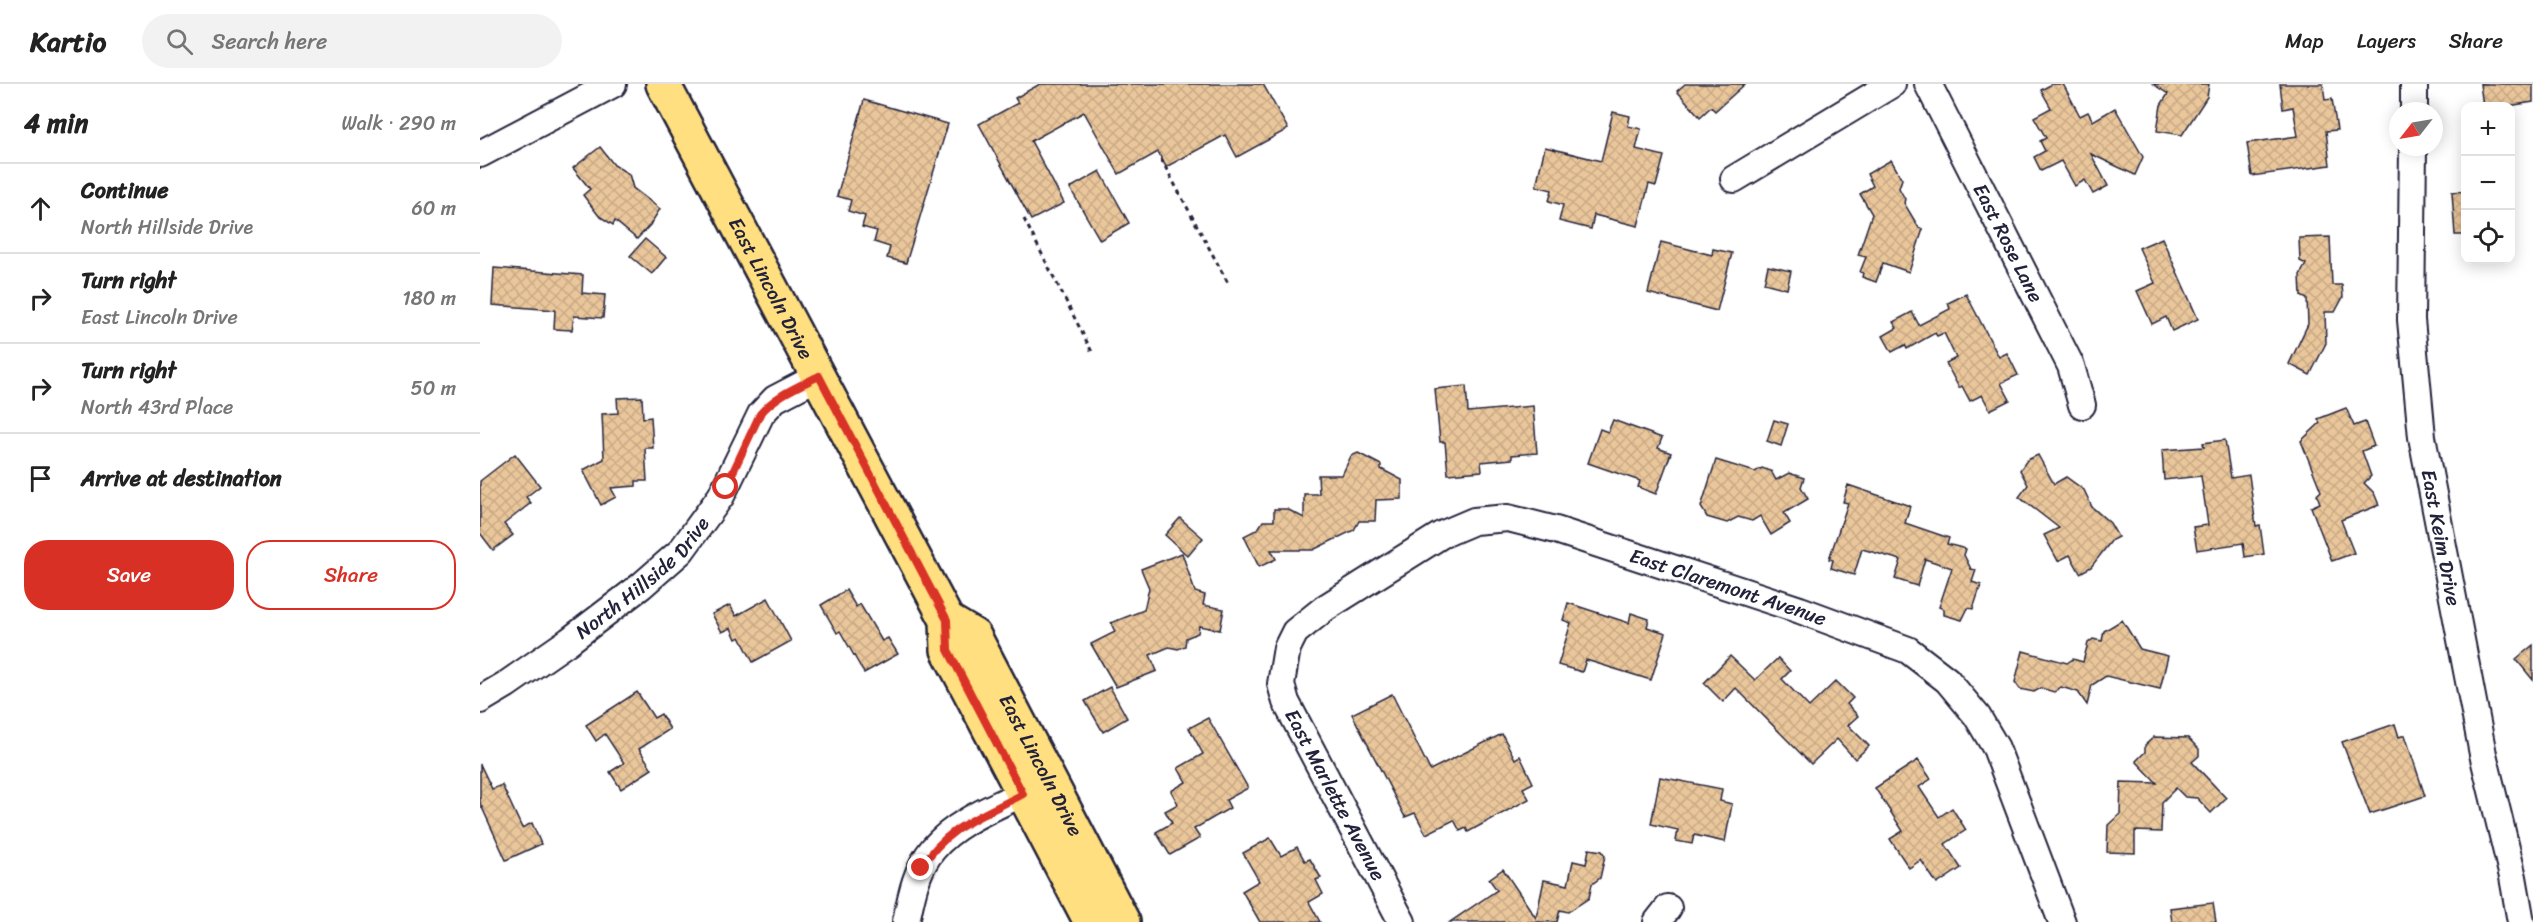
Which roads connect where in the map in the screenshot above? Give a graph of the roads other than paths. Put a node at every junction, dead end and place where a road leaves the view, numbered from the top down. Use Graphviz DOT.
graph roads {
  1 [pos="613,84"];
  2 [pos="663,84"];
  3 [pos="1892,84"];
  4 [pos="1928,84"];
  5 [pos="2414,84"];
  6 [pos="2414,102"];
  7 [pos="480,154"];
  8 [pos="2413,156"];
  9 [pos="1734,179"];
  10 [pos="819,376"];
  11 [pos="2082,405"];
  12 [pos="1284,665"];
  13 [pos="480,700"];
  14 [pos="1036,787"];
  15 [pos="906,922"];
  16 [pos="1091,922"];
  17 [pos="1123,922"];
  18 [pos="1401,922"];
  19 [pos="2062,922"];
  20 [pos="2520,922"];
  1 -- 7 [label="street"];
  2 -- 10 [label="main road, East Lincoln Drive"];
  3 -- 9 [label="street"];
  4 -- 11 [label="street, East Rose Lane"];
  5 -- 6 [label="street"];
  8 -- 20 [label="street, East Keim Drive"];
  10 -- 13 [label="street, North Hillside Drive"];
  10 -- 14 [label="main road, East Lincoln Drive"];
  12 -- 18 [label="street, East Marlette Avenue"];
  12 -- 19 [label="street, East Claremont Avenue"];
  14 -- 15 [label="street"];
  14 -- 16 [label="main road, East Lincoln Drive"];
  14 -- 17 [label="main road, East Lincoln Drive"];
}
